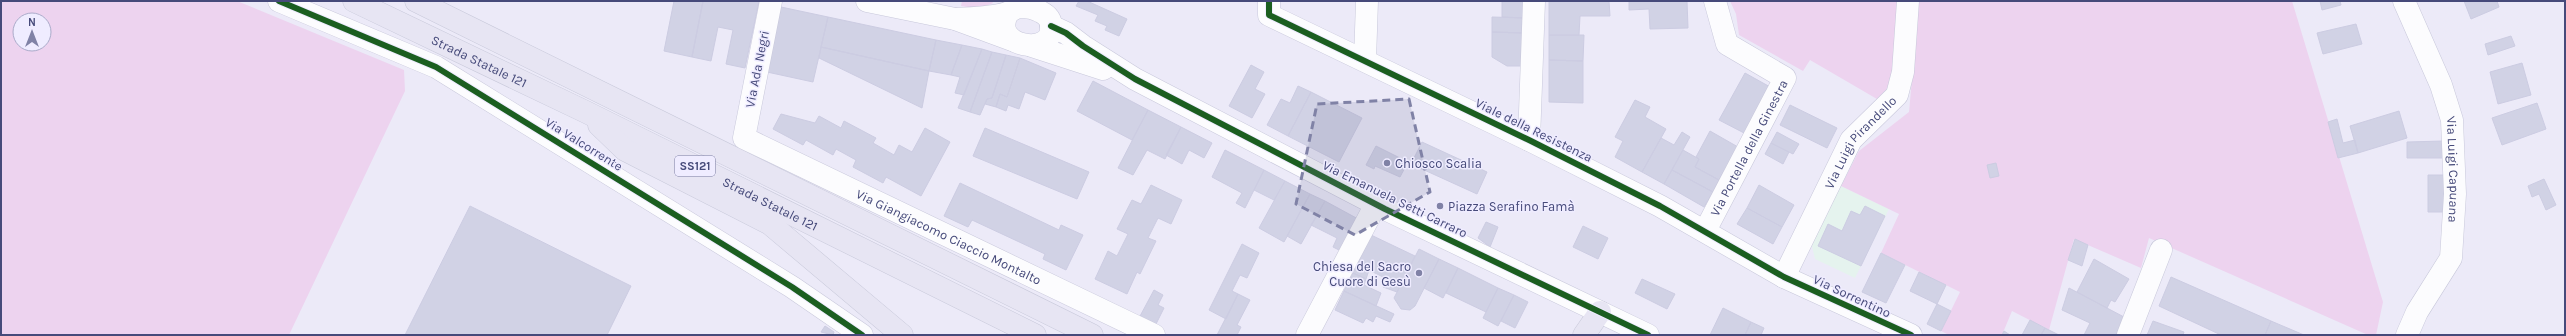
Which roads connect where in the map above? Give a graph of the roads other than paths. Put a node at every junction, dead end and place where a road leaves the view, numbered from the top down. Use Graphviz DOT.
graph roads {
  1 [pos="279,1"];
  2 [pos="354,1"];
  3 [pos="416,1"];
  4 [pos="770,1"];
  5 [pos="867,1"];
  6 [pos="1367,1"];
  7 [pos="1534,1"];
  8 [pos="1714,1"];
  9 [pos="1908,1"];
  10 [pos="2404,1"];
  11 [pos="1011,8"];
  12 [pos="1269,8"];
  13 [pos="1050,15"];
  14 [pos="955,20"];
  15 [pos="1022,43"];
  16 [pos="1365,60"];
  17 [pos="1135,79"];
  18 [pos="586,112"];
  19 [pos="744,138"];
  20 [pos="1529,140"];
  21 [pos="1376,204"];
  22 [pos="1705,231"];
  23 [pos="2161,250"];
  24 [pos="1784,277"];
  25 [pos="1600,312"];
  26 [pos="862,335"];
  27 [pos="902,335"];
  28 [pos="1035,335"];
  29 [pos="1092,335"];
  30 [pos="1154,335"];
  31 [pos="1307,335"];
  32 [pos="1584,335"];
  33 [pos="1648,335"];
  34 [pos="1909,335"];
  35 [pos="2128,335"];
  36 [pos="2407,335"];
  1 -- 26 [label="street, Via Valcorrente"];
  2 -- 18 [label="main road, Strada Statale 121 / SS121"];
  3 -- 29 [label="main road, Strada Statale 121 / SS121"];
  4 -- 19 [label="street, Via Ada Negri"];
  5 -- 14 [label="street"];
  6 -- 16 [label="street"];
  7 -- 20 [label="street"];
  8 -- 22 [label="street, Via Portella della Ginestra"];
  9 -- 24 [label="street, Via Luigi Pirandello"];
  10 -- 36 [label="street, Via Luigi Capuana"];
  11 -- 13 [label="street"];
  11 -- 14 [label="street"];
  11 -- 15 [label="street"];
  12 -- 16 [label="street, Viale della Resistenza"];
  13 -- 15 [label="street"];
  13 -- 17 [label="street"];
  14 -- 15 [label="street"];
  15 -- 17 [label="street"];
  16 -- 20 [label="street, Viale della Resistenza"];
  17 -- 21 [label="street, Via Emanuela Setti Carraro"];
  18 -- 27 [label="main road"];
  18 -- 28 [label="main road, Strada Statale 121 / SS121"];
  19 -- 30 [label="street, Via Giangiacomo Ciaccio Montalto"];
  20 -- 22 [label="street, Viale della Resistenza"];
  21 -- 25 [label="street, Via Emanuela Setti Carraro"];
  21 -- 31 [label="street"];
  22 -- 24 [label="street, Viale della Resistenza"];
  23 -- 35 [label="street"];
  24 -- 34 [label="street, Via Sorrentino"];
  25 -- 32 [label="main road"];
  25 -- 33 [label="street, Via Emanuela Setti Carraro"];
}
